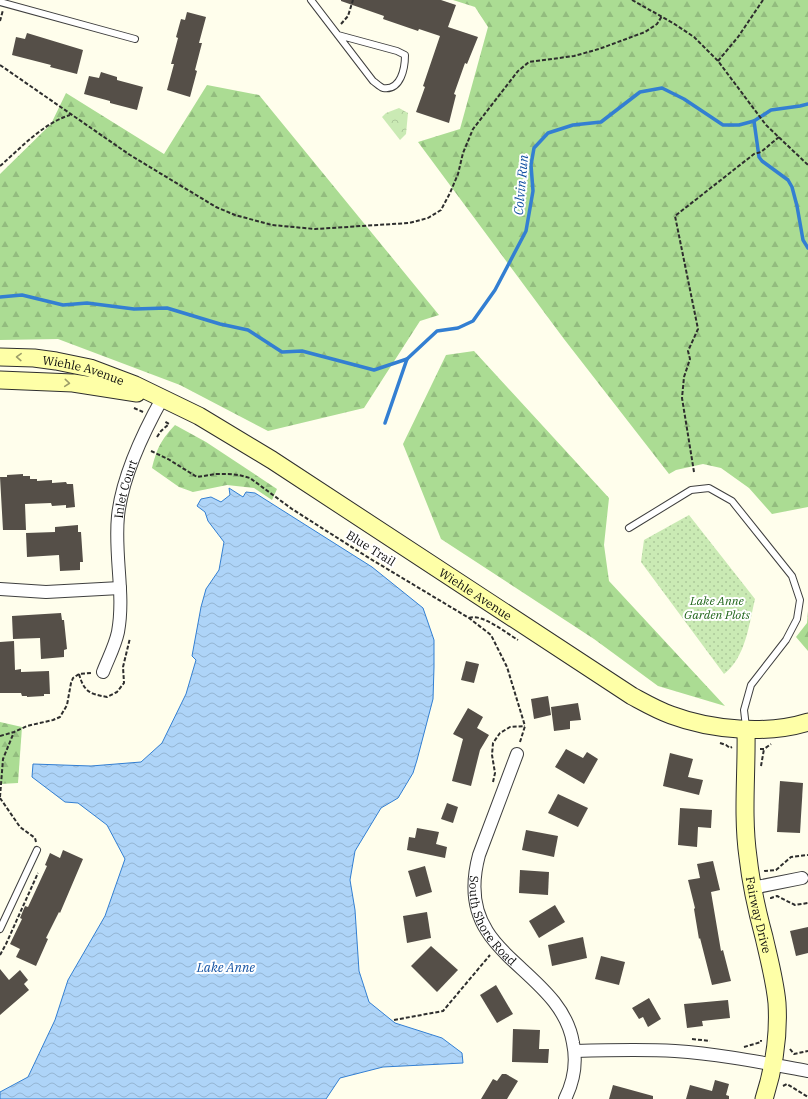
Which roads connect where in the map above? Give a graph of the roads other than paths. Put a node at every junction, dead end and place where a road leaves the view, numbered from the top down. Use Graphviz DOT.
graph roads {
  1 [pos="311,0"];
  2 [pos="0,2"];
  3 [pos="337,33"];
  4 [pos="135,39"];
  5 [pos="0,357"];
  6 [pos="0,380"];
  7 [pos="163,397"];
  8 [pos="629,528"];
  9 [pos="120,588"];
  10 [pos="0,589"];
  11 [pos="103,672"];
  12 [pos="808,722"];
  13 [pos="746,729"];
  14 [pos="517,754"];
  15 [pos="37,850"];
  16 [pos="802,878"];
  17 [pos="752,888"];
  18 [pos="0,929"];
  19 [pos="575,1051"];
  20 [pos="773,1065"];
  21 [pos="808,1071"];
  22 [pos="565,1099"];
  23 [pos="764,1099"];
  1 -- 3 [label="lane"];
  2 -- 4 [label="lane"];
  3 -- 3 [label="lane"];
  7 -- 5 [label="main road, Wiehle Avenue, one-way"];
  6 -- 7 [label="main road, Wiehle Avenue, one-way"];
  7 -- 9 [label="street, Inlet Court"];
  7 -- 13 [label="main road, Wiehle Avenue"];
  8 -- 13 [label="lane"];
  9 -- 10 [label="street"];
  9 -- 11 [label="street, Inlet Court"];
  12 -- 13 [label="main road, Wiehle Avenue"];
  13 -- 17 [label="main road, Fairway Drive"];
  14 -- 19 [label="street, South Shore Road"];
  15 -- 18 [label="lane"];
  16 -- 17 [label="street"];
  17 -- 20 [label="main road, Fairway Drive"];
  19 -- 20 [label="street"];
  19 -- 22 [label="street, South Shore Road"];
  20 -- 21 [label="street"];
  20 -- 23 [label="main road, Fairway Drive"];
}
